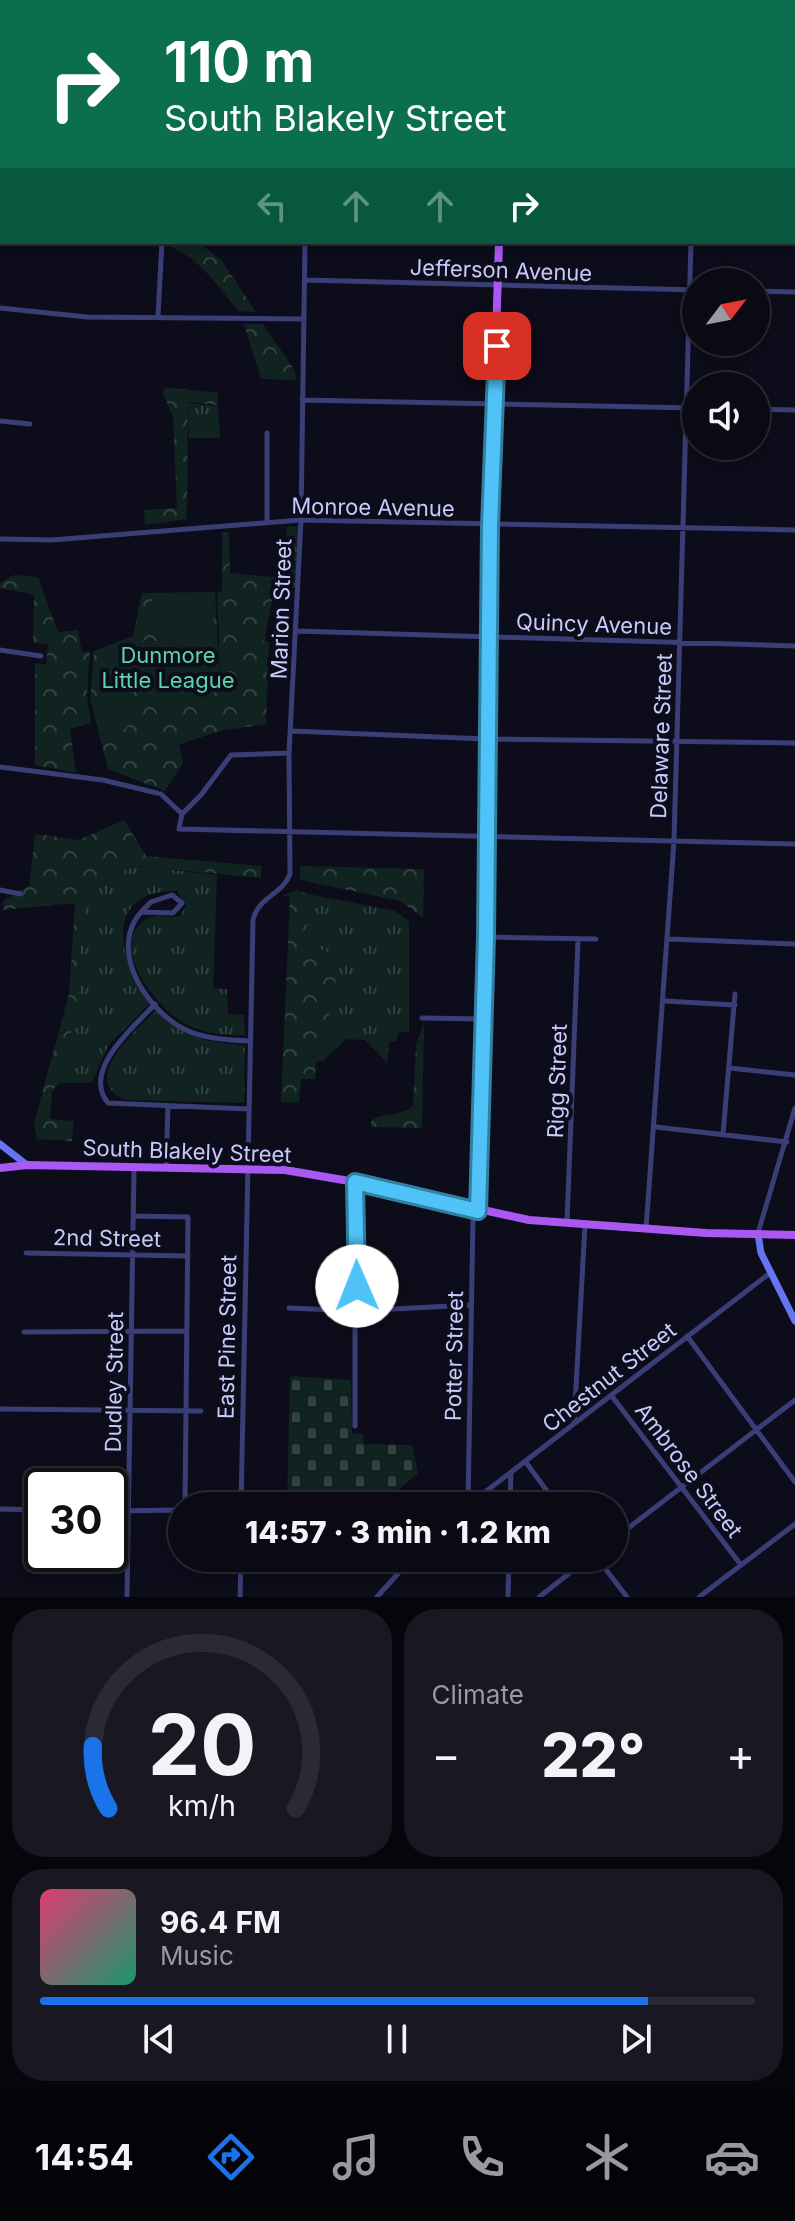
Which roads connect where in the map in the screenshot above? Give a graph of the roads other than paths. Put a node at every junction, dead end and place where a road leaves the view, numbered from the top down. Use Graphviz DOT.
graph roads {
  1 [pos="162,244"];
  2 [pos="305,244"];
  3 [pos="499,244"];
  4 [pos="691,244"];
  5 [pos="693,268"];
  6 [pos="305,280"];
  7 [pos="499,287"];
  8 [pos="682,290"];
  9 [pos="770,291"];
  10 [pos="795,292"];
  11 [pos="0,308"];
  12 [pos="158,316"];
  13 [pos="304,319"];
  14 [pos="302,400"];
  15 [pos="494,405"];
  16 [pos="682,407"];
  17 [pos="770,409"];
  18 [pos="795,410"];
  19 [pos="0,421"];
  20 [pos="30,424"];
  21 [pos="267,433"];
  22 [pos="685,460"];
  23 [pos="301,520"];
  24 [pos="267,521"];
  25 [pos="490,526"];
  26 [pos="683,527"];
  27 [pos="795,530"];
  28 [pos="0,539"];
  29 [pos="296,631"];
  30 [pos="489,636"];
  31 [pos="680,643"];
  32 [pos="795,646"];
  33 [pos="0,650"];
  34 [pos="41,656"];
  35 [pos="292,731"];
  36 [pos="486,739"];
  37 [pos="677,741"];
  38 [pos="795,743"];
  39 [pos="289,753"];
  40 [pos="0,767"];
  41 [pos="182,814"];
  42 [pos="290,833"];
  43 [pos="487,837"];
  44 [pos="674,841"];
  45 [pos="795,844"];
  46 [pos="287,881"];
  47 [pos="0,890"];
  48 [pos="21,894"];
  49 [pos="141,912"];
  50 [pos="486,937"];
  51 [pos="596,939"];
  52 [pos="669,939"];
  53 [pos="578,940"];
  54 [pos="795,944"];
  55 [pos="735,994"];
  56 [pos="665,1001"];
  57 [pos="155,1004"];
  58 [pos="735,1005"];
  59 [pos="422,1018"];
  60 [pos="483,1019"];
  61 [pos="250,1041"];
  62 [pos="730,1068"];
  63 [pos="795,1075"];
  64 [pos="168,1106"];
  65 [pos="795,1108"];
  66 [pos="248,1109"];
  67 [pos="656,1127"];
  68 [pos="723,1134"];
  69 [pos="787,1142"];
  70 [pos="0,1144"];
  71 [pos="27,1165"];
  72 [pos="134,1167"];
  73 [pos="166,1167"];
  74 [pos="0,1168"];
  75 [pos="247,1168"];
  76 [pos="355,1182"];
  77 [pos="478,1211"];
  78 [pos="133,1216"];
  79 [pos="567,1223"];
  80 [pos="585,1225"];
  81 [pos="646,1229"];
  82 [pos="758,1234"];
  83 [pos="795,1235"];
  84 [pos="26,1253"];
  85 [pos="133,1256"];
  86 [pos="188,1256"];
  87 [pos="770,1273"];
  88 [pos="469,1305"];
  89 [pos="289,1308"];
  90 [pos="357,1311"];
  91 [pos="795,1321"];
  92 [pos="185,1331"];
  93 [pos="24,1332"];
  94 [pos="130,1332"];
  95 [pos="687,1336"];
  96 [pos="611,1395"];
  97 [pos="795,1400"];
  98 [pos="0,1409"];
  99 [pos="185,1410"];
  100 [pos="130,1411"];
  101 [pos="201,1411"];
  102 [pos="574,1424"];
  103 [pos="355,1426"];
  104 [pos="757,1430"];
  105 [pos="525,1461"];
  106 [pos="511,1472"];
  107 [pos="795,1482"];
  108 [pos="682,1487"];
  109 [pos="184,1492"];
  110 [pos="241,1492"];
  111 [pos="467,1492"];
  112 [pos="484,1492"];
  113 [pos="510,1492"];
  114 [pos="548,1492"];
  115 [pos="0,1509"];
  116 [pos="168,1509"];
  117 [pos="24,1510"];
  118 [pos="129,1511"];
  119 [pos="795,1524"];
  120 [pos="628,1528"];
  121 [pos="741,1565"];
  122 [pos="241,1572"];
  123 [pos="399,1572"];
  124 [pos="509,1572"];
  125 [pos="571,1572"];
  126 [pos="608,1572"];
  127 [pos="382,1591"];
  128 [pos="127,1597"];
  129 [pos="240,1597"];
  130 [pos="377,1597"];
  131 [pos="387,1597"];
  132 [pos="508,1597"];
  133 [pos="539,1597"];
  134 [pos="627,1597"];
  135 [pos="699,1597"];
  1 -- 12 [label="street"];
  2 -- 6 [label="street, Marion Street"];
  3 -- 7 [label="main road"];
  4 -- 5 [label="street, Delaware Street"];
  6 -- 7 [label="street, Jefferson Avenue"];
  6 -- 13 [label="street, Marion Street"];
  7 -- 8 [label="street, Jefferson Avenue"];
  7 -- 15 [label="main road"];
  9 -- 10 [label="street"];
  11 -- 12 [label="street"];
  12 -- 13 [label="street"];
  13 -- 14 [label="street, Marion Street"];
  14 -- 15 [label="street"];
  14 -- 23 [label="street, Marion Street"];
  15 -- 16 [label="street"];
  15 -- 25 [label="main road"];
  17 -- 18 [label="street"];
  19 -- 20 [label="street"];
  21 -- 24 [label="street"];
  22 -- 26 [label="street, Delaware Street"];
  23 -- 24 [label="street, Monroe Avenue"];
  23 -- 25 [label="street, Monroe Avenue"];
  23 -- 29 [label="street, Marion Street"];
  24 -- 28 [label="street, Monroe Avenue"];
  25 -- 26 [label="street, Monroe Avenue"];
  25 -- 30 [label="main road"];
  26 -- 27 [label="street, Monroe Avenue"];
  26 -- 31 [label="street, Delaware Street"];
  29 -- 30 [label="street, Quincy Avenue"];
  29 -- 35 [label="street, Marion Street"];
  30 -- 31 [label="street, Quincy Avenue"];
  30 -- 36 [label="main road"];
  31 -- 32 [label="street, Quincy Avenue"];
  31 -- 37 [label="street, Delaware Street"];
  33 -- 34 [label="street"];
  35 -- 36 [label="street"];
  35 -- 39 [label="street, Marion Street"];
  36 -- 37 [label="street"];
  36 -- 43 [label="main road"];
  37 -- 38 [label="street"];
  37 -- 44 [label="street, Delaware Street"];
  39 -- 41 [label="street"];
  39 -- 42 [label="street, Marion Street"];
  40 -- 41 [label="street"];
  41 -- 42 [label="street"];
  42 -- 43 [label="street"];
  42 -- 46 [label="street, Marion Street"];
  43 -- 44 [label="street"];
  43 -- 50 [label="main road"];
  44 -- 45 [label="street"];
  44 -- 52 [label="street, Delaware Street"];
  46 -- 61 [label="street, East Pine Street"];
  47 -- 48 [label="street"];
  49 -- 49 [label="street"];
  49 -- 57 [label="street"];
  50 -- 53 [label="street"];
  50 -- 60 [label="main road"];
  51 -- 53 [label="street"];
  52 -- 54 [label="street"];
  52 -- 56 [label="street, Delaware Street"];
  53 -- 79 [label="street, Rigg Street"];
  55 -- 58 [label="street"];
  56 -- 58 [label="street"];
  56 -- 67 [label="street, Delaware Street"];
  57 -- 61 [label="street"];
  57 -- 64 [label="street"];
  58 -- 62 [label="street"];
  59 -- 60 [label="street"];
  60 -- 77 [label="main road"];
  61 -- 66 [label="street, East Pine Street"];
  62 -- 63 [label="street"];
  62 -- 68 [label="street"];
  64 -- 66 [label="street"];
  64 -- 73 [label="street"];
  65 -- 69 [label="street"];
  66 -- 75 [label="street, East Pine Street"];
  67 -- 68 [label="street"];
  67 -- 81 [label="street, Delaware Street"];
  68 -- 69 [label="street"];
  69 -- 82 [label="street"];
  70 -- 71 [label="main road"];
  71 -- 72 [label="main road, South Blakely Street"];
  71 -- 74 [label="main road, South Blakely Street"];
  72 -- 73 [label="main road, South Blakely Street"];
  72 -- 78 [label="street, Dudley Street"];
  73 -- 75 [label="main road, South Blakely Street"];
  75 -- 76 [label="main road, South Blakely Street"];
  75 -- 110 [label="street, East Pine Street"];
  76 -- 77 [label="main road, South Blakely Street"];
  76 -- 90 [label="street"];
  77 -- 79 [label="main road, South Blakely Street"];
  77 -- 88 [label="street, Potter Street"];
  78 -- 85 [label="street, Dudley Street"];
  78 -- 86 [label="street"];
  79 -- 80 [label="main road, South Blakely Street"];
  80 -- 81 [label="main road, South Blakely Street"];
  80 -- 102 [label="street"];
  81 -- 82 [label="main road, South Blakely Street"];
  82 -- 83 [label="main road, South Blakely Street"];
  82 -- 87 [label="main road"];
  84 -- 85 [label="street, 2nd Street"];
  85 -- 86 [label="street, 2nd Street"];
  85 -- 94 [label="street, Dudley Street"];
  86 -- 92 [label="street"];
  87 -- 91 [label="main road"];
  87 -- 95 [label="street, Chestnut Street"];
  88 -- 90 [label="street"];
  88 -- 111 [label="street, Potter Street"];
  89 -- 90 [label="street"];
  90 -- 103 [label="street"];
  92 -- 94 [label="street"];
  92 -- 99 [label="street"];
  93 -- 94 [label="street"];
  94 -- 100 [label="street, Dudley Street"];
  95 -- 96 [label="street, Chestnut Street"];
  95 -- 104 [label="street"];
  96 -- 102 [label="street, Chestnut Street"];
  96 -- 108 [label="street, Ambrose Street"];
  97 -- 104 [label="street"];
  98 -- 100 [label="street"];
  99 -- 100 [label="street"];
  99 -- 101 [label="street"];
  99 -- 109 [label="street"];
  100 -- 118 [label="street, Dudley Street"];
  102 -- 105 [label="street, Chestnut Street"];
  104 -- 107 [label="street"];
  104 -- 108 [label="street"];
  105 -- 106 [label="street, Chestnut Street"];
  105 -- 114 [label="street"];
  106 -- 112 [label="street, Chestnut Street"];
  106 -- 113 [label="street"];
  108 -- 120 [label="street"];
  108 -- 121 [label="street, Ambrose Street"];
  115 -- 117 [label="street"];
  116 -- 118 [label="street"];
  118 -- 128 [label="street, Dudley Street"];
  119 -- 121 [label="street"];
  121 -- 135 [label="street"];
  122 -- 129 [label="street"];
  123 -- 127 [label="street"];
  124 -- 132 [label="street"];
  125 -- 133 [label="street"];
  126 -- 134 [label="street"];
  127 -- 130 [label="street"];
  127 -- 131 [label="street"];
}
